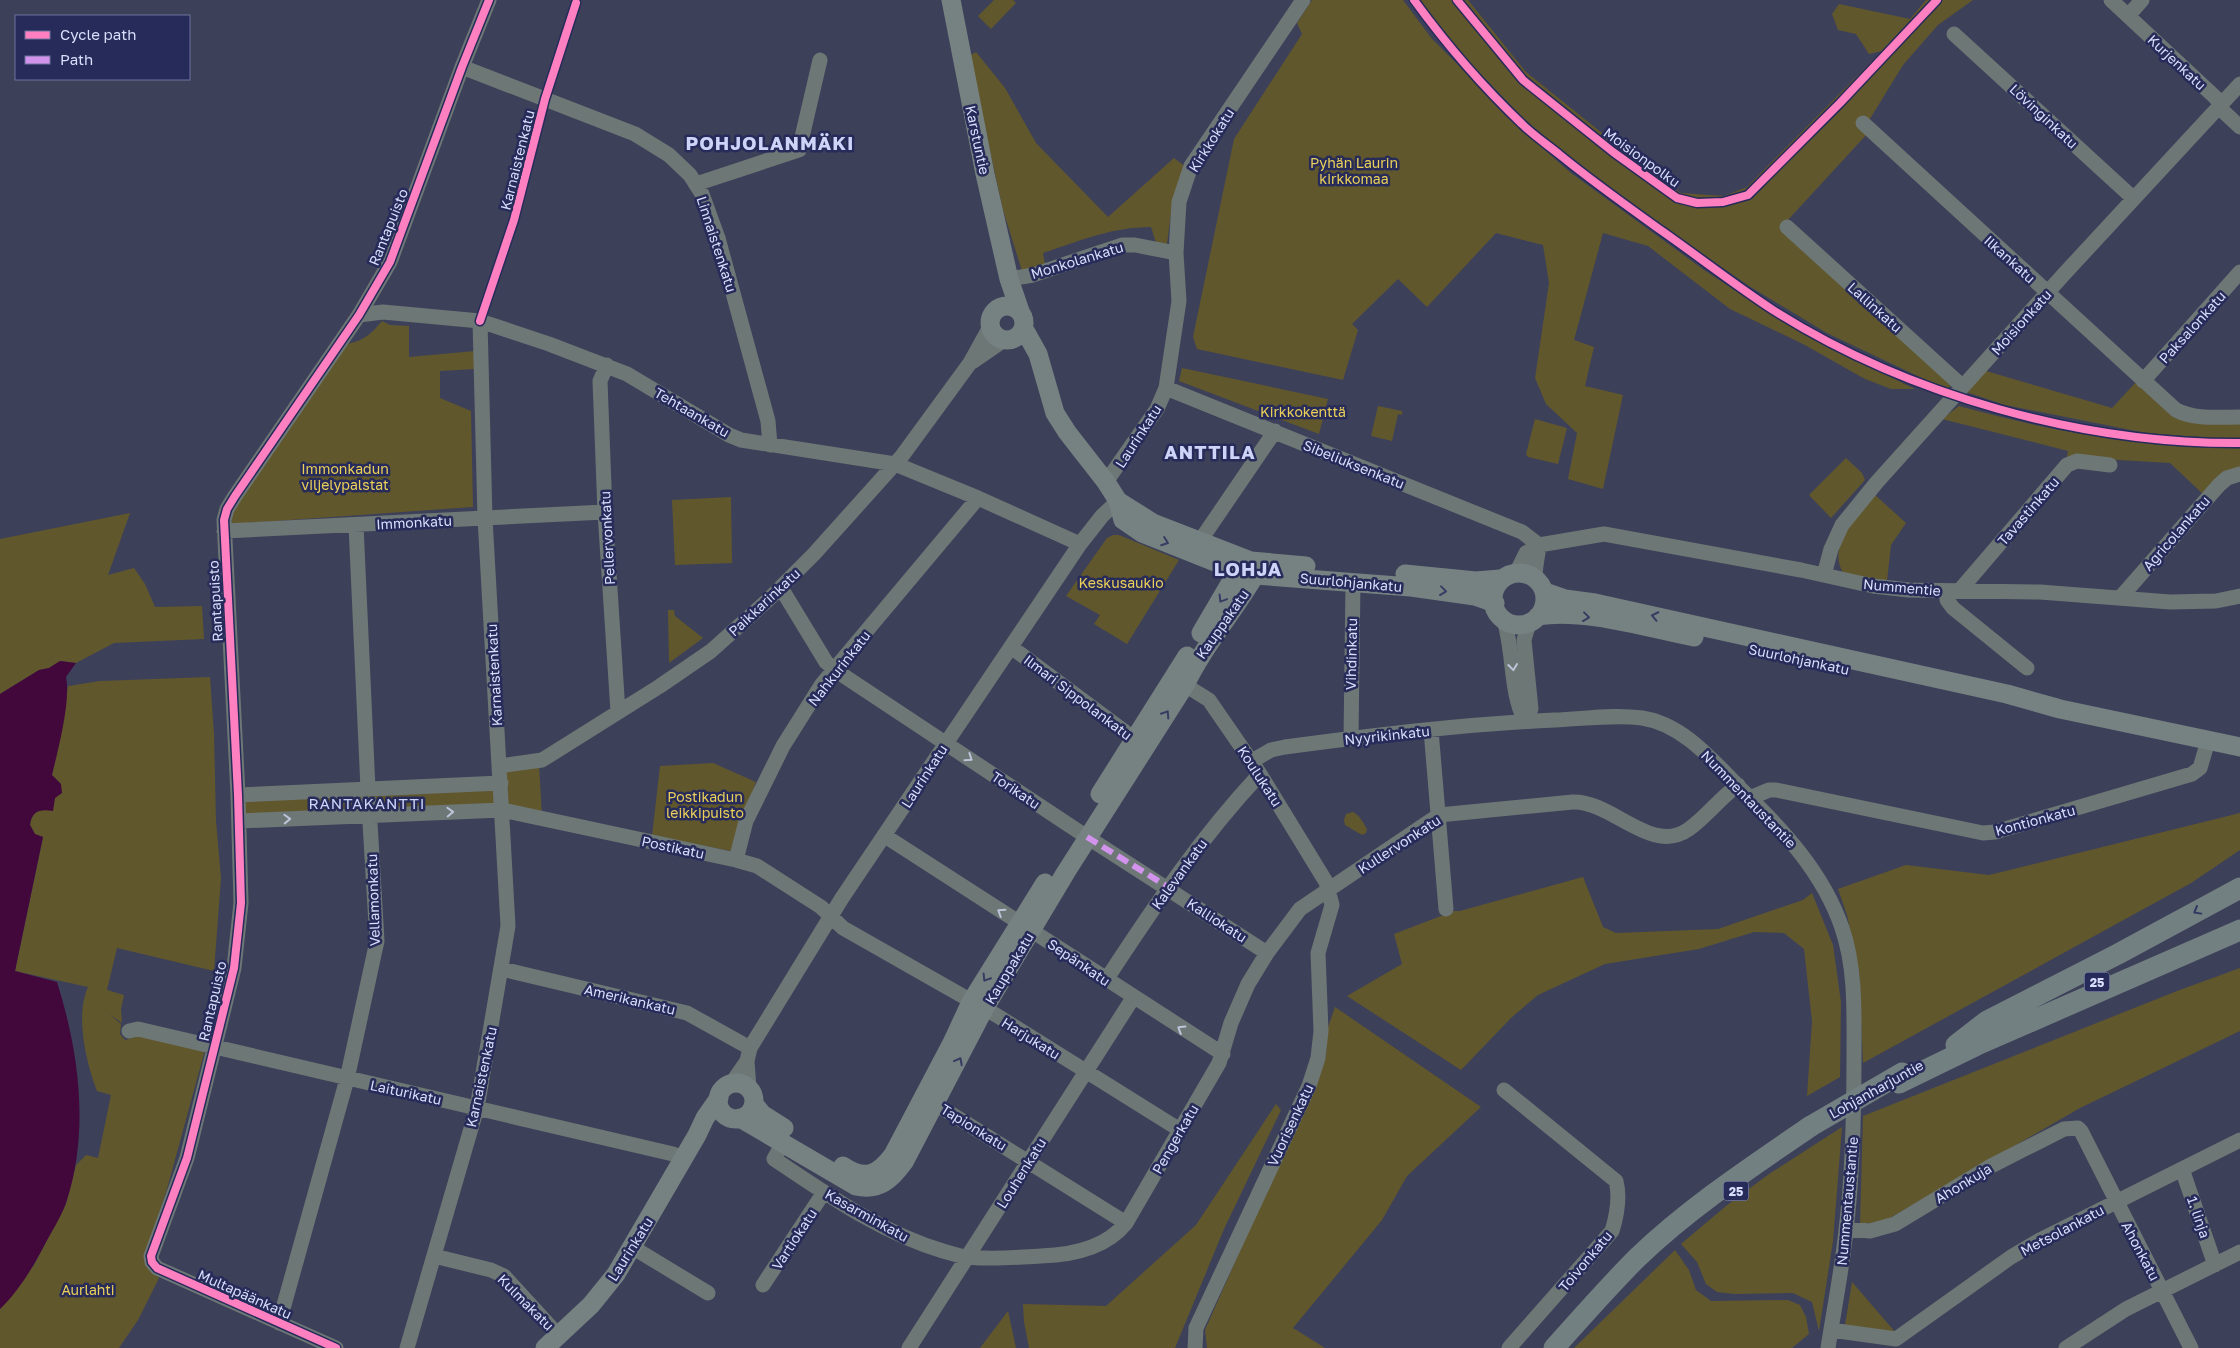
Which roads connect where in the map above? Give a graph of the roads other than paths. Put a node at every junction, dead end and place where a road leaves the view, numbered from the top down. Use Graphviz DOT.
graph roads {
  1 [pos="489,0"];
  2 [pos="951,0"];
  3 [pos="1303,0"];
  4 [pos="2111,0"];
  5 [pos="2142,0"];
  6 [pos="2128,16"];
  7 [pos="1954,34"];
  8 [pos="820,60"];
  9 [pos="462,67"];
  10 [pos="2240,84"];
  11 [pos="2220,106"];
  12 [pos="1863,124"];
  13 [pos="2240,127"];
  14 [pos="696,184"];
  15 [pos="2133,198"];
  16 [pos="1787,227"];
  17 [pos="1176,253"];
  18 [pos="2240,272"];
  19 [pos="1009,279"];
  20 [pos="2047,293"];
  21 [pos="358,315"];
  22 [pos="480,321"];
  23 [pos="1010,329"];
  24 [pos="607,365"];
  25 [pos="2144,381"];
  26 [pos="1962,386"];
  27 [pos="1166,388"];
  28 [pos="2240,417"];
  29 [pos="1275,431"];
  30 [pos="770,445"];
  31 [pos="895,464"];
  32 [pos="2110,464"];
  33 [pos="2239,474"];
  34 [pos="1106,482"];
  35 [pos="978,498"];
  36 [pos="1118,501"];
  37 [pos="605,512"];
  38 [pos="486,518"];
  39 [pos="356,525"];
  40 [pos="224,530"];
  41 [pos="1200,541"];
  42 [pos="1080,544"];
  43 [pos="1539,545"];
  44 [pos="1248,569"];
  45 [pos="1824,575"];
  46 [pos="1508,576"];
  47 [pos="1352,582"];
  48 [pos="1540,585"];
  49 [pos="781,588"];
  50 [pos="1954,590"];
  51 [pos="2240,596"];
  52 [pos="2120,598"];
  53 [pos="1495,603"];
  54 [pos="1533,619"];
  55 [pos="1504,620"];
  56 [pos="1011,646"];
  57 [pos="2027,668"];
  58 [pos="835,670"];
  59 [pos="1179,681"];
  60 [pos="2060,709"];
  61 [pos="618,712"];
  62 [pos="1525,722"];
  63 [pos="1431,730"];
  64 [pos="1351,733"];
  65 [pos="2208,741"];
  66 [pos="946,743"];
  67 [pos="1140,743"];
  68 [pos="2240,747"];
  69 [pos="499,766"];
  70 [pos="1256,767"];
  71 [pos="501,782"];
  72 [pos="1738,785"];
  73 [pos="368,789"];
  74 [pos="238,795"];
  75 [pos="1750,798"];
  76 [pos="502,810"];
  77 [pos="370,815"];
  78 [pos="1439,815"];
  79 [pos="239,821"];
  80 [pos="1082,834"];
  81 [pos="885,836"];
  82 [pos="736,860"];
  83 [pos="1168,887"];
  84 [pos="2240,888"];
  85 [pos="1330,889"];
  86 [pos="1446,909"];
  87 [pos="832,915"];
  88 [pos="2240,917"];
  89 [pos="1026,927"];
  90 [pos="2240,930"];
  91 [pos="2240,944"];
  92 [pos="1267,952"];
  93 [pos="2157,967"];
  94 [pos="502,968"];
  95 [pos="1106,980"];
  96 [pos="1132,998"];
  97 [pos="978,1006"];
  98 [pos="129,1031"];
  99 [pos="214,1046"];
  100 [pos="1954,1047"];
  101 [pos="749,1054"];
  102 [pos="1223,1054"];
  103 [pos="1084,1071"];
  104 [pos="1900,1078"];
  105 [pos="347,1079"];
  106 [pos="1504,1090"];
  107 [pos="744,1092"];
  108 [pos="719,1098"];
  109 [pos="929,1100"];
  110 [pos="476,1108"];
  111 [pos="734,1117"];
  112 [pos="2078,1128"];
  113 [pos="1180,1130"];
  114 [pos="697,1135"];
  115 [pos="2239,1142"];
  116 [pos="783,1143"];
  117 [pos="683,1160"];
  118 [pos="1028,1162"];
  119 [pos="2182,1169"];
  120 [pos="824,1192"];
  121 [pos="2116,1202"];
  122 [pos="1126,1223"];
  123 [pos="1846,1229"];
  124 [pos="632,1247"];
  125 [pos="2240,1252"];
  126 [pos="151,1256"];
  127 [pos="434,1256"];
  128 [pos="968,1258"];
  129 [pos="2215,1265"];
  130 [pos="763,1285"];
  131 [pos="2163,1292"];
  132 [pos="708,1293"];
  133 [pos="279,1324"];
  134 [pos="1831,1330"];
  135 [pos="552,1342"];
  136 [pos="1558,1343"];
  137 [pos="336,1348"];
  138 [pos="408,1348"];
  139 [pos="909,1348"];
  140 [pos="1195,1348"];
  141 [pos="1509,1348"];
  142 [pos="1828,1348"];
  143 [pos="2066,1348"];
  144 [pos="2191,1348"];
  1 -- 9 [label="street, Rantapuisto"];
  2 -- 19 [label="main road, Karstuntie"];
  3 -- 17 [label="street, Kirkkokatu"];
  4 -- 6 [label="street, Kurjenkatu"];
  5 -- 6 [label="street"];
  6 -- 11 [label="street, Kurjenkatu"];
  7 -- 15 [label="street, Lövinginkatu"];
  8 -- 14 [label="street"];
  9 -- 14 [label="street, Linnaistenkatu"];
  9 -- 21 [label="street, Rantapuisto"];
  10 -- 11 [label="street, Moisionkatu"];
  11 -- 13 [label="street, Kurjenkatu"];
  11 -- 15 [label="street, Moisionkatu"];
  12 -- 20 [label="street, Ilkankatu"];
  14 -- 30 [label="street, Linnaistenkatu"];
  15 -- 20 [label="street, Moisionkatu"];
  16 -- 26 [label="street, Lallinkatu"];
  17 -- 19 [label="street, Monkolankatu"];
  17 -- 27 [label="street, Kirkkokatu"];
  18 -- 25 [label="street, Paksalonkatu"];
  19 -- 23 [label="main road, Karstuntie"];
  19 -- 23 [label="main road"];
  20 -- 25 [label="street, Ilkankatu"];
  20 -- 26 [label="street, Moisionkatu"];
  21 -- 22 [label="street, Tehtaankatu"];
  21 -- 40 [label="street, Rantapuisto"];
  22 -- 24 [label="street, Tehtaankatu"];
  22 -- 38 [label="street, Karnaistenkatu"];
  23 -- 31 [label="street, Paikkarinkatu"];
  23 -- 34 [label="main road, Karstuntie"];
  24 -- 30 [label="street, Tehtaankatu"];
  24 -- 37 [label="street, Pellervonkatu"];
  25 -- 28 [label="street, Ilkankatu"];
  26 -- 45 [label="street, Moisionkatu"];
  27 -- 29 [label="street, Sibeliuksenkatu"];
  27 -- 34 [label="street, Laurinkatu"];
  29 -- 41 [label="street"];
  29 -- 43 [label="street, Sibeliuksenkatu"];
  30 -- 31 [label="street, Tehtaankatu"];
  31 -- 35 [label="street, Tehtaankatu"];
  31 -- 49 [label="street, Paikkarinkatu"];
  32 -- 50 [label="street, Tavastinkatu"];
  33 -- 52 [label="street, Agricolankatu"];
  34 -- 36 [label="main road, Karstuntie"];
  35 -- 42 [label="street, Tehtaankatu"];
  35 -- 58 [label="street, Nahkurinkatu"];
  36 -- 41 [label="main road, Suurlohjankatu"];
  36 -- 42 [label="street, Laurinkatu"];
  36 -- 44 [label="main road, Suurlohjankatu, one-way"];
  37 -- 38 [label="street, Immonkatu"];
  37 -- 61 [label="street, Pellervonkatu"];
  38 -- 39 [label="street, Immonkatu"];
  38 -- 69 [label="street, Karnaistenkatu"];
  39 -- 40 [label="street, Immonkatu"];
  39 -- 73 [label="street, Vellamonkatu"];
  40 -- 74 [label="street, Rantapuisto"];
  41 -- 44 [label="main road, Suurlohjankatu"];
  42 -- 56 [label="street, Laurinkatu"];
  43 -- 45 [label="street, Nummentie"];
  43 -- 46 [label="street"];
  43 -- 48 [label="street"];
  44 -- 46 [label="main road, Suurlohjankatu"];
  44 -- 47 [label="main road, Suurlohjankatu"];
  44 -- 59 [label="main road, Kauppakatu"];
  45 -- 50 [label="street, Nummentie"];
  46 -- 48 [label="main road"];
  46 -- 53 [label="main road"];
  47 -- 53 [label="main road, Suurlohjankatu, one-way"];
  47 -- 64 [label="street, Vihdinkatu"];
  48 -- 54 [label="main road"];
  60 -- 48 [label="main road, Suurlohjankatu, one-way"];
  49 -- 58 [label="street"];
  49 -- 61 [label="street, Paikkarinkatu"];
  50 -- 52 [label="street, Nummentie"];
  50 -- 57 [label="street"];
  51 -- 52 [label="street, Nummentie"];
  53 -- 55 [label="main road"];
  54 -- 55 [label="main road"];
  54 -- 60 [label="main road, Suurlohjankatu, one-way"];
  54 -- 62 [label="street"];
  55 -- 62 [label="street, one-way"];
  56 -- 66 [label="street, Laurinkatu"];
  56 -- 67 [label="street, Ilmari Sippolankatu"];
  58 -- 66 [label="street"];
  58 -- 82 [label="street, Nahkurinkatu"];
  59 -- 67 [label="main road, Kauppakatu"];
  59 -- 70 [label="street, Koulukatu"];
  60 -- 65 [label="main road, Suurlohjankatu"];
  61 -- 69 [label="street, Paikkarinkatu"];
  62 -- 63 [label="street, Nyyrikinkatu"];
  62 -- 72 [label="street, Nummentaustantie"];
  63 -- 64 [label="street, Nyyrikinkatu"];
  63 -- 78 [label="street"];
  64 -- 70 [label="street, Nyyrikinkatu"];
  65 -- 68 [label="main road, Suurlohjankatu"];
  65 -- 75 [label="street, Kontionkatu"];
  66 -- 80 [label="street, Torikatu, one-way"];
  66 -- 81 [label="street, Laurinkatu"];
  67 -- 80 [label="main road, Kauppakatu"];
  69 -- 71 [label="street, Karnaistenkatu"];
  70 -- 83 [label="street, Kalevankatu"];
  70 -- 85 [label="street, Koulukatu"];
  71 -- 73 [label="street"];
  71 -- 76 [label="street, Karnaistenkatu"];
  72 -- 75 [label="street, Nummentaustantie"];
  72 -- 78 [label="street, Kullervonkatu"];
  73 -- 74 [label="street"];
  73 -- 77 [label="street, Vellamonkatu"];
  74 -- 79 [label="street, Rantapuisto"];
  75 -- 123 [label="street, Nummentaustantie"];
  77 -- 76 [label="street, Postikatu, one-way"];
  76 -- 82 [label="street, Postikatu"];
  76 -- 94 [label="street, Karnaistenkatu"];
  79 -- 77 [label="street, Postikatu, one-way"];
  77 -- 105 [label="street, Vellamonkatu"];
  78 -- 85 [label="street, Kullervonkatu"];
  78 -- 86 [label="street"];
  79 -- 99 [label="street, Rantapuisto"];
  80 -- 83 [label="street, Torikatu"];
  80 -- 89 [label="main road, Kauppakatu"];
  81 -- 87 [label="street, Laurinkatu"];
  89 -- 81 [label="street, Sepänkatu, one-way"];
  82 -- 87 [label="street, Postikatu"];
  83 -- 92 [label="street, Kalliokatu"];
  83 -- 95 [label="street, Kalevankatu"];
  84 -- 100 [label="highway, one-way"];
  85 -- 92 [label="street, Kullervonkatu"];
  85 -- 140 [label="street, Vuorisenkatu"];
  87 -- 97 [label="street, Harjukatu"];
  87 -- 101 [label="street, Laurinkatu"];
  88 -- 100 [label="highway, Lohjanharjuntie / 25"];
  89 -- 95 [label="street, Sepänkatu"];
  89 -- 97 [label="main road, Kauppakatu"];
  90 -- 93 [label="highway, Lohjanharjuntie / 25"];
  91 -- 93 [label="highway"];
  92 -- 102 [label="street, Kullervonkatu"];
  93 -- 104 [label="highway, Lohjanharjuntie / 25"];
  94 -- 101 [label="street, Amerikankatu"];
  94 -- 110 [label="street, Karnaistenkatu"];
  95 -- 96 [label="street, Sepänkatu"];
  102 -- 96 [label="street, Sepänkatu, one-way"];
  96 -- 103 [label="street, Louhenkatu"];
  97 -- 103 [label="street, Harjukatu"];
  97 -- 109 [label="main road, Kauppakatu"];
  98 -- 99 [label="street, Laiturikatu"];
  99 -- 105 [label="street, Laiturikatu"];
  99 -- 126 [label="street, Rantapuisto"];
  100 -- 104 [label="highway, Lohjanharjuntie / 25"];
  101 -- 107 [label="street, Laurinkatu"];
  102 -- 113 [label="street, Pengerkatu"];
  103 -- 113 [label="street, Harjukatu"];
  103 -- 118 [label="street, Louhenkatu"];
  104 -- 136 [label="highway, Lohjanharjuntie / 25, bridge"];
  105 -- 110 [label="street, Laiturikatu"];
  105 -- 133 [label="street, Vellamonkatu"];
  106 -- 141 [label="street, Toivonkatu"];
  107 -- 108 [label="main road"];
  107 -- 109 [label="main road, Kauppakatu"];
  107 -- 111 [label="main road"];
  108 -- 111 [label="main road"];
  108 -- 114 [label="main road, Laurinkatu"];
  109 -- 116 [label="main road, Kauppakatu"];
  109 -- 118 [label="street, Tapionkatu"];
  110 -- 117 [label="street, Laiturikatu"];
  110 -- 127 [label="street, Karnaistenkatu"];
  111 -- 114 [label="main road, Laurinkatu"];
  111 -- 116 [label="main road, Kauppakatu"];
  112 -- 121 [label="street, Ahonkatu"];
  112 -- 123 [label="street, Ahonkuja"];
  113 -- 122 [label="street, Pengerkatu"];
  114 -- 117 [label="main road, Laurinkatu"];
  115 -- 119 [label="street, Metsolankatu"];
  116 -- 120 [label="street, Kasarminkatu"];
  117 -- 124 [label="main road, Laurinkatu"];
  118 -- 122 [label="street, Tapionkatu"];
  118 -- 128 [label="street, Louhenkatu"];
  119 -- 121 [label="street, Metsolankatu"];
  119 -- 129 [label="street, 1. linja"];
  120 -- 128 [label="street, Kasarminkatu"];
  120 -- 130 [label="street, Vartiokatu"];
  121 -- 131 [label="street, Ahonkatu"];
  121 -- 134 [label="street, Metsolankatu"];
  122 -- 128 [label="street, Kasarminkatu"];
  123 -- 134 [label="street, Nummentaustantie"];
  124 -- 132 [label="street"];
  124 -- 135 [label="main road, Laurinkatu"];
  125 -- 129 [label="street"];
  126 -- 133 [label="street, Multapäänkatu"];
  127 -- 135 [label="street, Kulmakatu"];
  127 -- 138 [label="street, Karnaistenkatu"];
  128 -- 139 [label="street, Louhenkatu"];
  129 -- 131 [label="street"];
  131 -- 143 [label="street"];
  131 -- 144 [label="street, Ahonkatu"];
  133 -- 137 [label="street, Multapäänkatu"];
  134 -- 142 [label="street, Nummentaustantie"];
}
